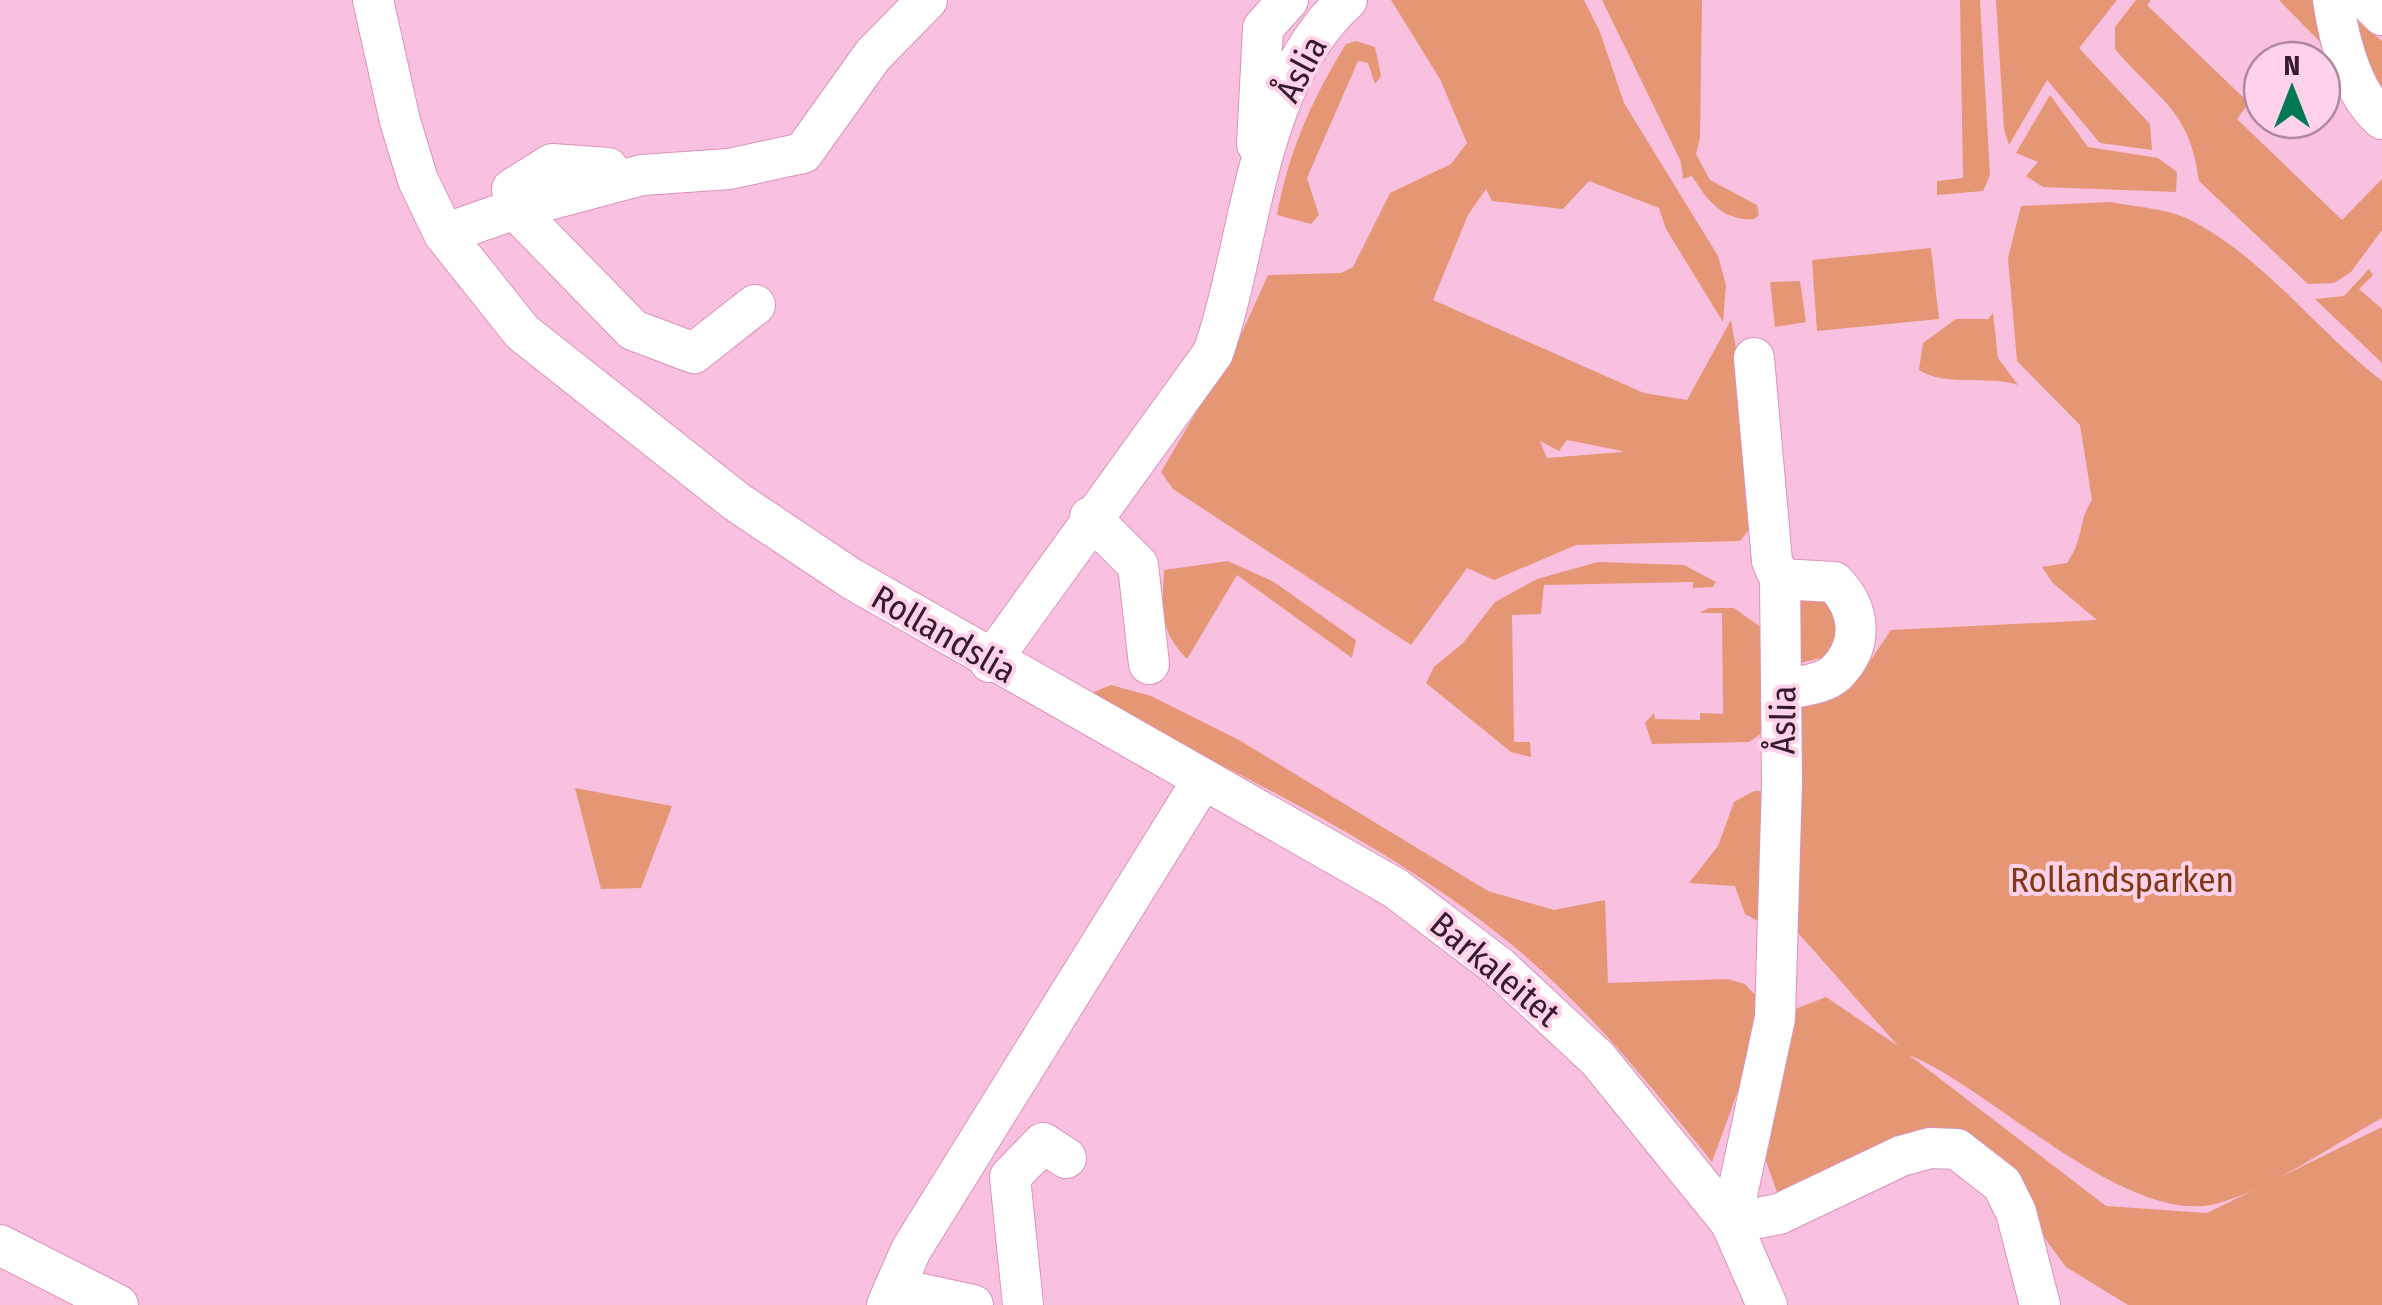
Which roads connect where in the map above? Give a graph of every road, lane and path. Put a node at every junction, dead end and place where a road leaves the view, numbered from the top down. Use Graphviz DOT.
graph roads {
  1 [pos="373,0"];
  2 [pos="927,0"];
  3 [pos="1288,0"];
  4 [pos="1346,0"];
  5 [pos="2333,0"];
  6 [pos="2367,0"];
  7 [pos="2382,15"];
  8 [pos="2382,120"];
  9 [pos="1258,158"];
  10 [pos="608,168"];
  11 [pos="515,209"];
  12 [pos="444,234"];
  13 [pos="755,306"];
  14 [pos="1754,358"];
  15 [pos="1090,517"];
  16 [pos="1780,579"];
  17 [pos="990,662"];
  18 [pos="1150,664"];
  19 [pos="1783,690"];
  20 [pos="1202,781"];
  21 [pos="1066,1158"];
  22 [pos="1731,1223"];
  23 [pos="0,1245"];
  24 [pos="890,1296"];
  25 [pos="118,1305"];
  26 [pos="974,1305"];
  27 [pos="1023,1305"];
  28 [pos="1767,1305"];
  29 [pos="2040,1305"];
  1 -- 12 [label="street, Rollandslia"];
  2 -- 11 [label="street"];
  3 -- 9 [label="street"];
  4 -- 9 [label="street, Åslia"];
  5 -- 8 [label="street"];
  6 -- 7 [label="street"];
  9 -- 15 [label="street, Åslia"];
  10 -- 11 [label="street"];
  11 -- 12 [label="street"];
  11 -- 13 [label="street"];
  12 -- 17 [label="street, Rollandslia"];
  14 -- 16 [label="street, Åslia"];
  15 -- 17 [label="street, Åslia"];
  15 -- 18 [label="street"];
  16 -- 19 [label="street, Åslia"];
  16 -- 19 [label="street"];
  17 -- 20 [label="street, Rollandslia"];
  19 -- 22 [label="street, Åslia"];
  20 -- 22 [label="street, Barkaleitet"];
  20 -- 24 [label="street"];
  21 -- 27 [label="street"];
  22 -- 28 [label="street, Barkaleitet"];
  22 -- 29 [label="street"];
  23 -- 25 [label="street"];
  24 -- 26 [label="street"];
}
